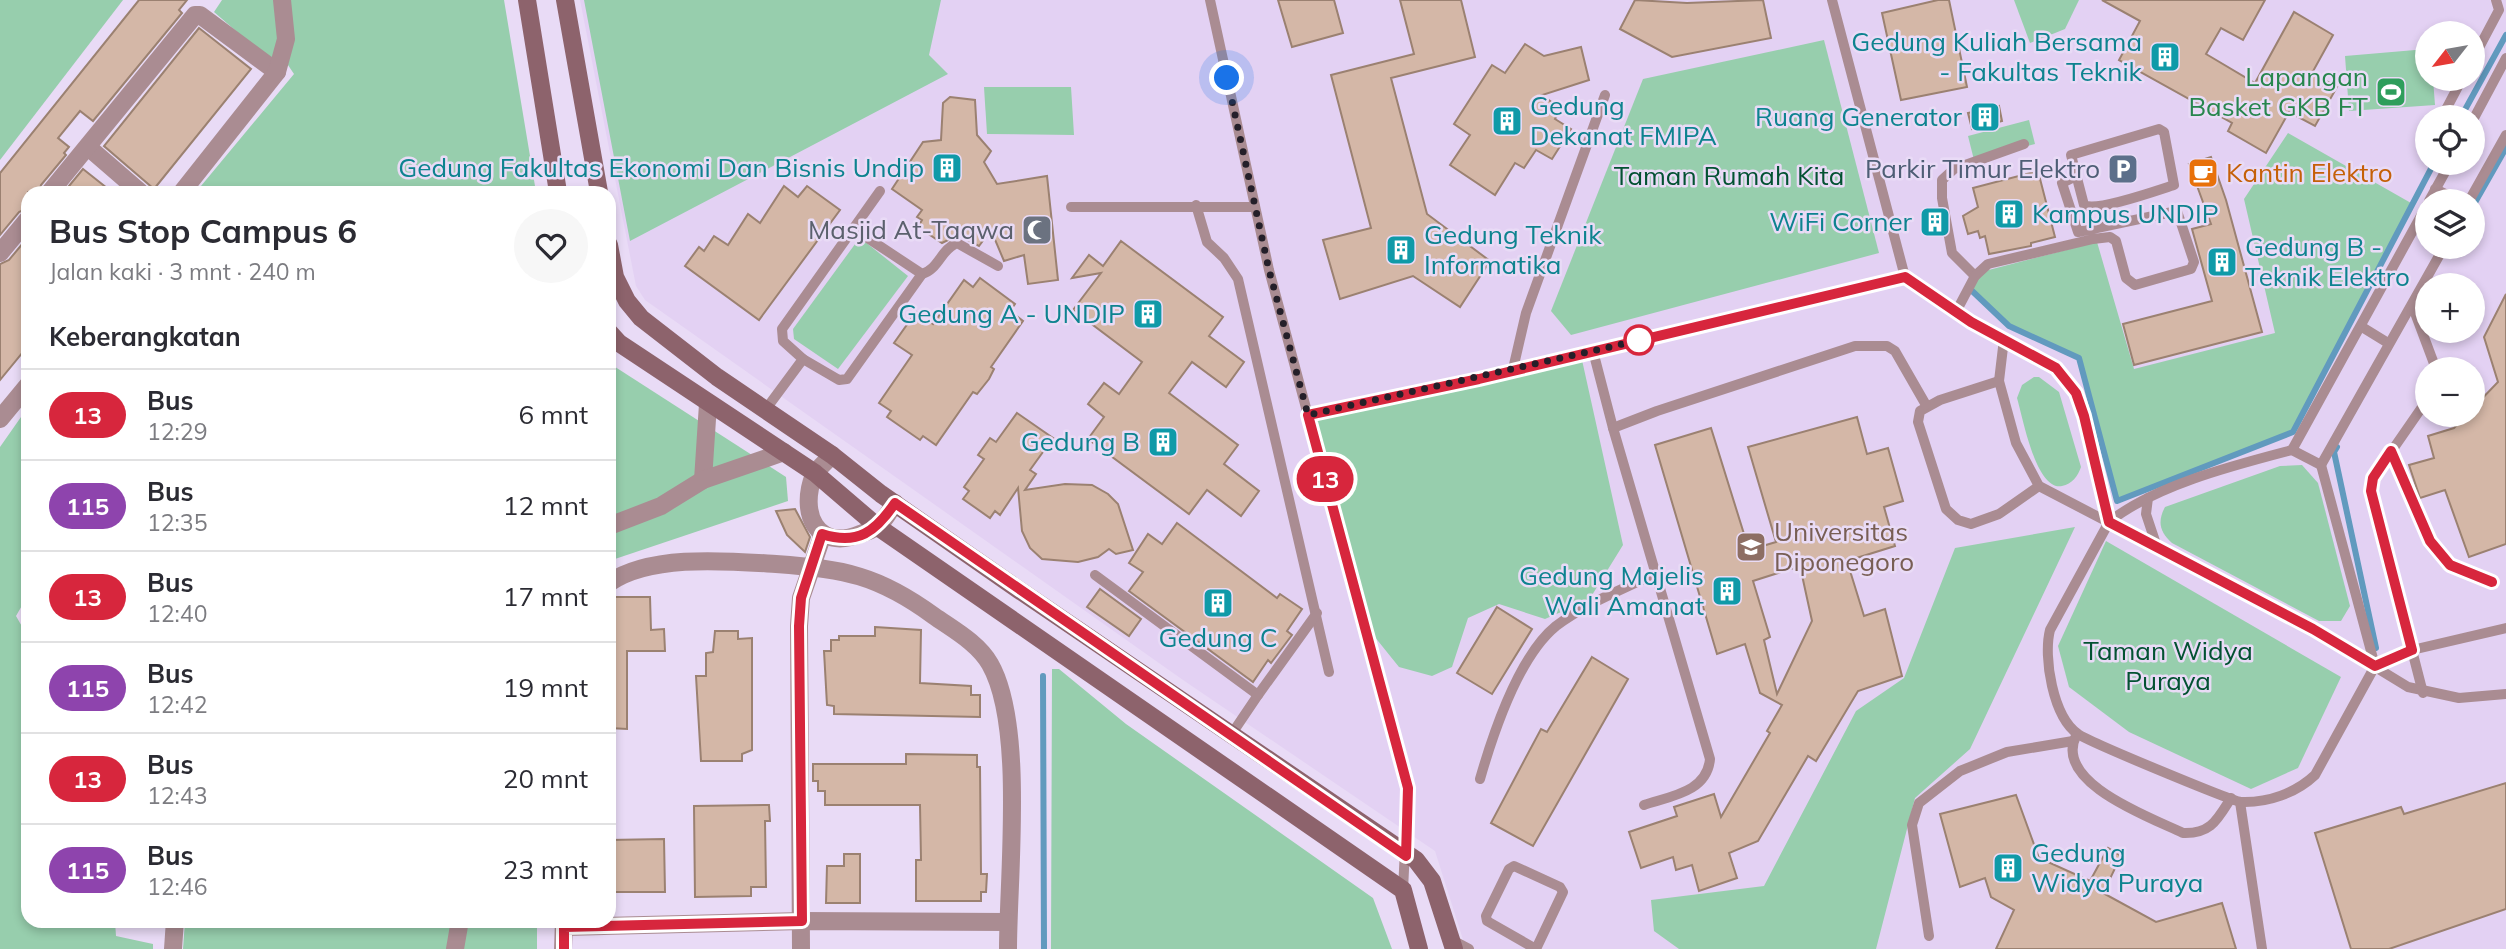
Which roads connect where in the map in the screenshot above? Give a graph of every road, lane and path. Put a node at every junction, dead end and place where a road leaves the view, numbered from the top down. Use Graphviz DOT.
graph roads {
  1 [pos="282,0"];
  2 [pos="527,0"];
  3 [pos="565,0"];
  4 [pos="1210,0"];
  5 [pos="1832,0"];
  6 [pos="2496,0"];
  7 [pos="2485,36"];
  8 [pos="2506,58"];
  9 [pos="277,72"];
  10 [pos="1605,95"];
  11 [pos="2481,105"];
  12 [pos="2506,135"];
  13 [pos="2024,144"];
  14 [pos="88,147"];
  15 [pos="2443,175"];
  16 [pos="2074,177"];
  17 [pos="55,186"];
  18 [pos="133,186"];
  19 [pos="187,186"];
  20 [pos="557,186"];
  21 [pos="598,186"];
  22 [pos="2435,189"];
  23 [pos="2476,189"];
  24 [pos="880,191"];
  25 [pos="1196,205"];
  26 [pos="1071,207"];
  27 [pos="1255,207"];
  28 [pos="2415,227"];
  29 [pos="21,228"];
  30 [pos="854,229"];
  31 [pos="0,253"];
  32 [pos="2437,259"];
  33 [pos="998,266"];
  34 [pos="922,274"];
  35 [pos="1975,276"];
  36 [pos="1905,277"];
  37 [pos="616,279"];
  38 [pos="2412,305"];
  39 [pos="1956,312"];
  40 [pos="2362,327"];
  41 [pos="616,340"];
  42 [pos="2004,340"];
  43 [pos="2388,343"];
  44 [pos="1593,351"];
  45 [pos="2432,357"];
  46 [pos="803,359"];
  47 [pos="1513,369"];
  48 [pos="717,377"];
  49 [pos="1999,381"];
  50 [pos="21,394"];
  51 [pos="708,404"];
  52 [pos="1926,405"];
  53 [pos="766,409"];
  54 [pos="1308,415"];
  55 [pos="2415,417"];
  56 [pos="0,419"];
  57 [pos="1613,428"];
  58 [pos="2292,450"];
  59 [pos="2391,451"];
  60 [pos="784,452"];
  61 [pos="832,455"];
  62 [pos="2321,465"];
  63 [pos="815,473"];
  64 [pos="703,480"];
  65 [pos="2039,486"];
  66 [pos="2148,498"];
  67 [pos="895,503"];
  68 [pos="2109,522"];
  69 [pos="616,523"];
  70 [pos="878,527"];
  71 [pos="822,534"];
  72 [pos="2157,547"];
  73 [pos="810,567"];
  74 [pos="1657,573"];
  75 [pos="1095,575"];
  76 [pos="616,578"];
  77 [pos="2492,582"];
  78 [pos="1317,613"];
  79 [pos="2506,628"];
  80 [pos="2412,650"];
  81 [pos="2375,666"];
  82 [pos="1329,672"];
  83 [pos="2423,693"];
  84 [pos="2506,694"];
  85 [pos="1258,695"];
  86 [pos="1231,735"];
  87 [pos="2075,737"];
  88 [pos="1480,779"];
  89 [pos="2235,800"];
  90 [pos="1644,805"];
  91 [pos="1406,856"];
  92 [pos="1403,890"];
  93 [pos="802,921"];
  94 [pos="1008,922"];
  95 [pos="616,923"];
  96 [pos="174,928"];
  97 [pos="459,928"];
  98 [pos="564,928"];
  99 [pos="1929,936"];
  100 [pos="1453,945"];
  101 [pos="173,949"];
  102 [pos="455,949"];
  103 [pos="564,949"];
  104 [pos="801,949"];
  105 [pos="1008,949"];
  106 [pos="1419,949"];
  107 [pos="1469,949"];
  108 [pos="1536,949"];
  109 [pos="2262,949"];
  1 -- 9 [label="street"];
  2 -- 20 [label="street"];
  3 -- 21 [label="street"];
  4 -- 27 [label="lane"];
  5 -- 36 [label="lane"];
  6 -- 7 [label="lane"];
  8 -- 11 [label="lane"];
  9 -- 14 [label="street"];
  9 -- 19 [label="street"];
  10 -- 47 [label="lane"];
  12 -- 23 [label="lane"];
  13 -- 35 [label="lane"];
  14 -- 17 [label="street"];
  14 -- 18 [label="street"];
  15 -- 22 [label="lane"];
  16 -- 16 [label="lane"];
  16 -- 35 [label="lane"];
  24 -- 30 [label="lane"];
  25 -- 26 [label="lane"];
  25 -- 27 [label="lane"];
  25 -- 78 [label="lane"];
  27 -- 54 [label="lane"];
  28 -- 40 [label="lane"];
  29 -- 31 [label="street"];
  30 -- 34 [label="lane"];
  30 -- 46 [label="lane"];
  32 -- 38 [label="lane"];
  33 -- 34 [label="lane"];
  34 -- 46 [label="lane"];
  35 -- 39 [label="lane"];
  36 -- 39 [label="lane"];
  36 -- 44 [label="lane"];
  37 -- 48 [label="street"];
  38 -- 43 [label="lane"];
  38 -- 45 [label="lane"];
  39 -- 42 [label="lane"];
  40 -- 43 [label="lane"];
  40 -- 58 [label="lane"];
  41 -- 51 [label="street"];
  42 -- 49 [label="lane"];
  42 -- 68 [label="lane"];
  43 -- 62 [label="lane"];
  44 -- 47 [label="lane"];
  44 -- 57 [label="lane"];
  46 -- 53 [label="lane"];
  47 -- 54 [label="lane"];
  48 -- 51 [label="street"];
  48 -- 53 [label="street"];
  49 -- 52 [label="lane"];
  49 -- 65 [label="lane"];
  50 -- 56 [label="street"];
  51 -- 60 [label="street"];
  51 -- 64 [label="street"];
  52 -- 57 [label="lane"];
  52 -- 65 [label="lane"];
  53 -- 61 [label="street"];
  54 -- 91 [label="lane"];
  55 -- 59 [label="lane"];
  57 -- 74 [label="lane"];
  58 -- 62 [label="lane"];
  58 -- 66 [label="lane"];
  59 -- 77 [label="lane"];
  59 -- 80 [label="lane"];
  60 -- 63 [label="street"];
  60 -- 64 [label="street"];
  61 -- 63 [label="street"];
  61 -- 67 [label="street"];
  62 -- 81 [label="lane"];
  63 -- 70 [label="street"];
  63 -- 71 [label="street"];
  64 -- 69 [label="street"];
  65 -- 68 [label="lane"];
  66 -- 68 [label="lane"];
  66 -- 72 [label="lane"];
  67 -- 70 [label="street"];
  67 -- 86 [label="street"];
  68 -- 72 [label="lane"];
  68 -- 87 [label="lane"];
  70 -- 71 [label="street"];
  70 -- 92 [label="street"];
  71 -- 73 [label="street"];
  72 -- 81 [label="lane"];
  73 -- 76 [label="street"];
  73 -- 93 [label="street"];
  73 -- 94 [label="street"];
  74 -- 88 [label="lane"];
  74 -- 90 [label="lane"];
  75 -- 85 [label="lane"];
  78 -- 82 [label="lane"];
  78 -- 85 [label="lane"];
  79 -- 80 [label="lane"];
  80 -- 81 [label="lane"];
  80 -- 83 [label="lane"];
  81 -- 83 [label="lane"];
  81 -- 89 [label="lane"];
  83 -- 84 [label="lane"];
  85 -- 86 [label="lane"];
  86 -- 91 [label="street"];
  87 -- 89 [label="lane"];
  87 -- 89 [label="lane"];
  87 -- 99 [label="lane"];
  89 -- 109 [label="lane"];
  91 -- 92 [label="lane"];
  91 -- 100 [label="street"];
  92 -- 106 [label="street"];
  93 -- 94 [label="street"];
  93 -- 95 [label="street"];
  93 -- 104 [label="street"];
  94 -- 105 [label="street"];
  96 -- 101 [label="street"];
  97 -- 102 [label="street"];
  98 -- 103 [label="street"];
  100 -- 107 [label="lane"];
  108 -- 108 [label="lane"];
}
